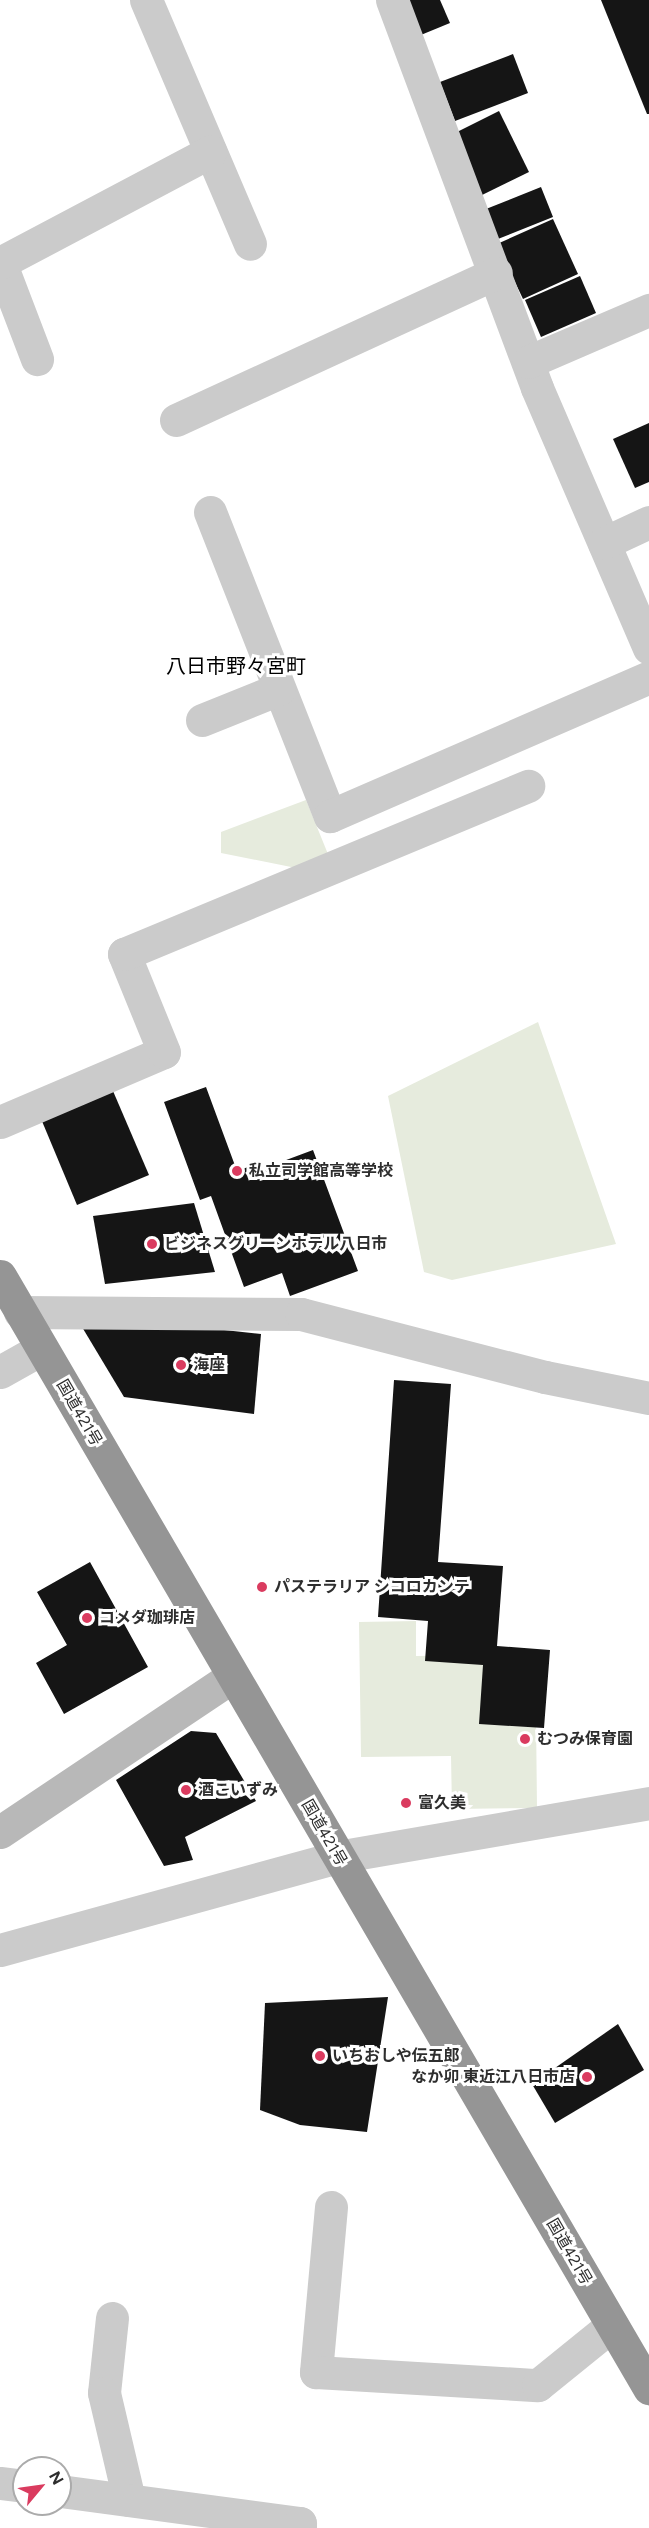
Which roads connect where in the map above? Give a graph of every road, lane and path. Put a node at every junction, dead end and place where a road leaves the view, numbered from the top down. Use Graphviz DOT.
graph roads {
  1 [pos="146,0"];
  2 [pos="392,0"];
  3 [pos="210,152"];
  4 [pos="250,244"];
  5 [pos="0,263"];
  6 [pos="496,273"];
  7 [pos="649,310"];
  8 [pos="38,359"];
  9 [pos="528,362"];
  10 [pos="176,420"];
  11 [pos="210,512"];
  12 [pos="649,522"];
  13 [pos="603,543"];
  14 [pos="649,648"];
  15 [pos="649,676"];
  16 [pos="279,689"];
  17 [pos="202,720"];
  18 [pos="528,786"];
  19 [pos="0,1122"];
  20 [pos="0,1276"];
  21 [pos="20,1312"];
  22 [pos="41,1349"];
  23 [pos="0,1372"];
  24 [pos="649,1398"];
  25 [pos="233,1676"];
  26 [pos="649,1803"];
  27 [pos="0,1832"];
  28 [pos="337,1857"];
  29 [pos="0,1950"];
  30 [pos="331,2207"];
  31 [pos="112,2318"];
  32 [pos="612,2325"];
  33 [pos="649,2388"];
  34 [pos="72,2493"];
  35 [pos="129,2500"];
  36 [pos="300,2528"];
  1 -- 3 [label="street"];
  2 -- 6 [label="street"];
  3 -- 4 [label="street"];
  3 -- 5 [label="street"];
  5 -- 8 [label="street"];
  6 -- 9 [label="street"];
  6 -- 10 [label="street"];
  7 -- 9 [label="street"];
  9 -- 13 [label="street"];
  11 -- 16 [label="street"];
  12 -- 13 [label="street"];
  13 -- 14 [label="street"];
  15 -- 16 [label="street"];
  16 -- 17 [label="street"];
  18 -- 19 [label="street"];
  20 -- 21 [label="highway, 国道421号"];
  21 -- 22 [label="highway, 国道421号"];
  21 -- 24 [label="street"];
  22 -- 23 [label="street"];
  22 -- 25 [label="highway, 国道421号"];
  25 -- 27 [label="street"];
  25 -- 28 [label="highway, 国道421号"];
  26 -- 28 [label="street"];
  28 -- 29 [label="street"];
  28 -- 32 [label="highway, 国道421号"];
  30 -- 32 [label="street"];
  31 -- 35 [label="street"];
  32 -- 33 [label="highway, 国道421号"];
  34 -- 35 [label="street"];
  35 -- 36 [label="street"];
}
